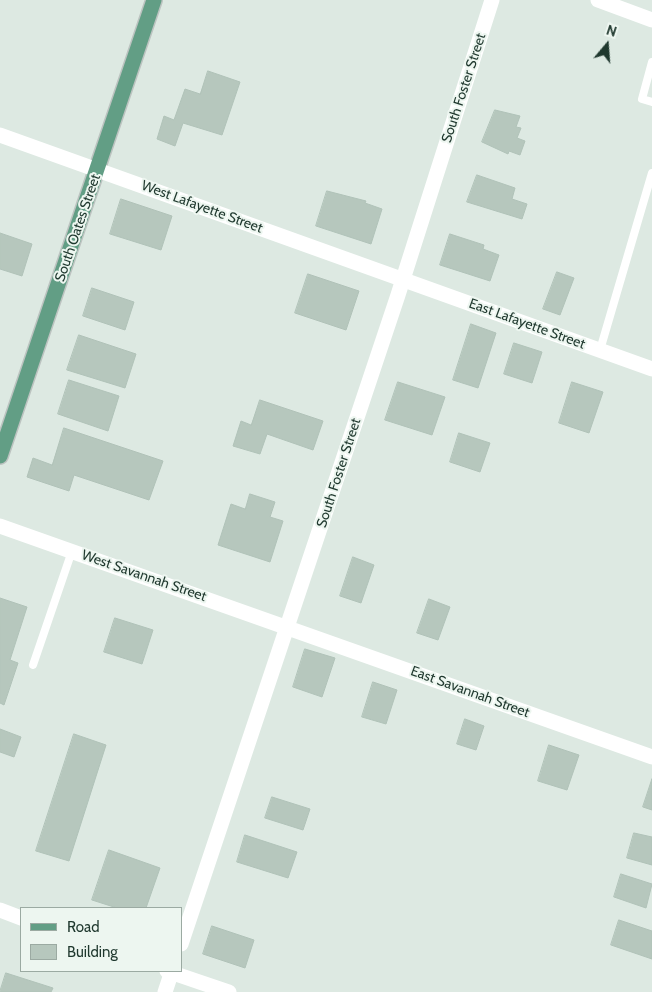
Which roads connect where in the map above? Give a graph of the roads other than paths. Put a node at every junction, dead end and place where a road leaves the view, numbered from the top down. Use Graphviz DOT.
graph roads {
  1 [pos="154,0"];
  2 [pos="492,0"];
  3 [pos="598,0"];
  4 [pos="652,20"];
  5 [pos="652,62"];
  6 [pos="652,102"];
  7 [pos="0,135"];
  8 [pos="98,169"];
  9 [pos="652,173"];
  10 [pos="403,280"];
  11 [pos="600,350"];
  12 [pos="652,369"];
  13 [pos="0,456"];
  14 [pos="0,526"];
  15 [pos="72,551"];
  16 [pos="288,627"];
  17 [pos="32,664"];
  18 [pos="652,757"];
  19 [pos="0,910"];
  20 [pos="20,918"];
  21 [pos="182,941"];
  22 [pos="170,972"];
  23 [pos="173,972"];
  24 [pos="165,992"];
  25 [pos="229,992"];
  1 -- 8 [label="main road, South Oates Street"];
  2 -- 10 [label="street, South Foster Street"];
  3 -- 4 [label="street"];
  5 -- 6 [label="lane"];
  7 -- 8 [label="street, West Lafayette Street"];
  8 -- 10 [label="street, West Lafayette Street"];
  8 -- 13 [label="main road, South Oates Street"];
  9 -- 11 [label="lane"];
  10 -- 11 [label="street, East Lafayette Street"];
  10 -- 16 [label="street, South Foster Street"];
  11 -- 12 [label="street, East Lafayette Street"];
  14 -- 15 [label="street, West Savannah Street"];
  15 -- 16 [label="street, West Savannah Street"];
  15 -- 17 [label="lane"];
  16 -- 18 [label="street, East Savannah Street"];
  16 -- 21 [label="street, South Foster Street"];
  19 -- 20 [label="street"];
  22 -- 24 [label="street"];
  23 -- 25 [label="street"];
}
